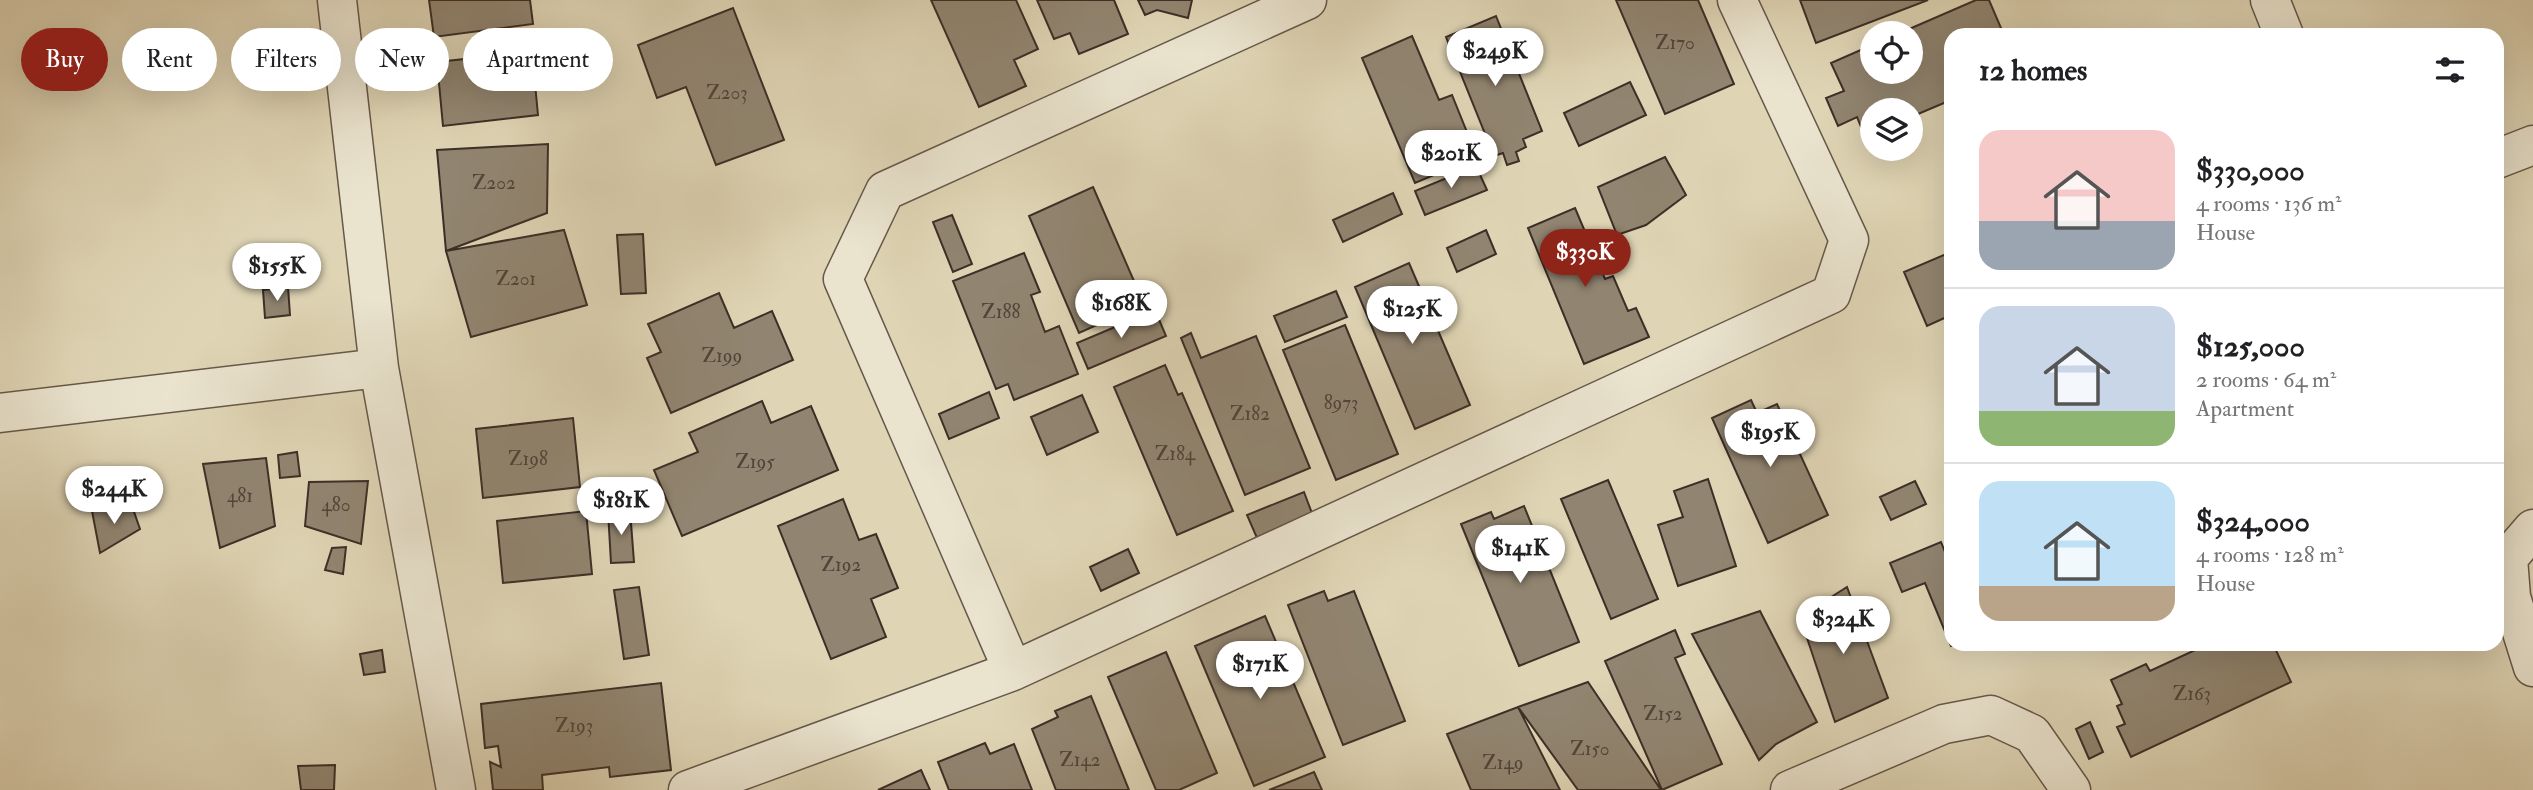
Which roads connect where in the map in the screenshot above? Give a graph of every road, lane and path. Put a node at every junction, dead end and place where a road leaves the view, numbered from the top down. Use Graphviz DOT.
graph roads {
  1 [pos="337,0"];
  2 [pos="1307,0"];
  3 [pos="1737,0"];
  4 [pos="2270,0"];
  5 [pos="2281,28"];
  6 [pos="2533,145"];
  7 [pos="2504,156"];
  8 [pos="379,368"];
  9 [pos="0,413"];
  10 [pos="2533,529"];
  11 [pos="2533,667"];
  12 [pos="1013,671"];
  13 [pos="456,790"];
  14 [pos="688,790"];
  15 [pos="1790,790"];
  16 [pos="2071,790"];
  1 -- 8 [label="street"];
  2 -- 12 [label="street"];
  3 -- 12 [label="street"];
  4 -- 5 [label="street"];
  6 -- 7 [label="street"];
  8 -- 9 [label="street"];
  8 -- 13 [label="street"];
  10 -- 11 [label="street"];
  12 -- 14 [label="street"];
  15 -- 16 [label="street"];
}
